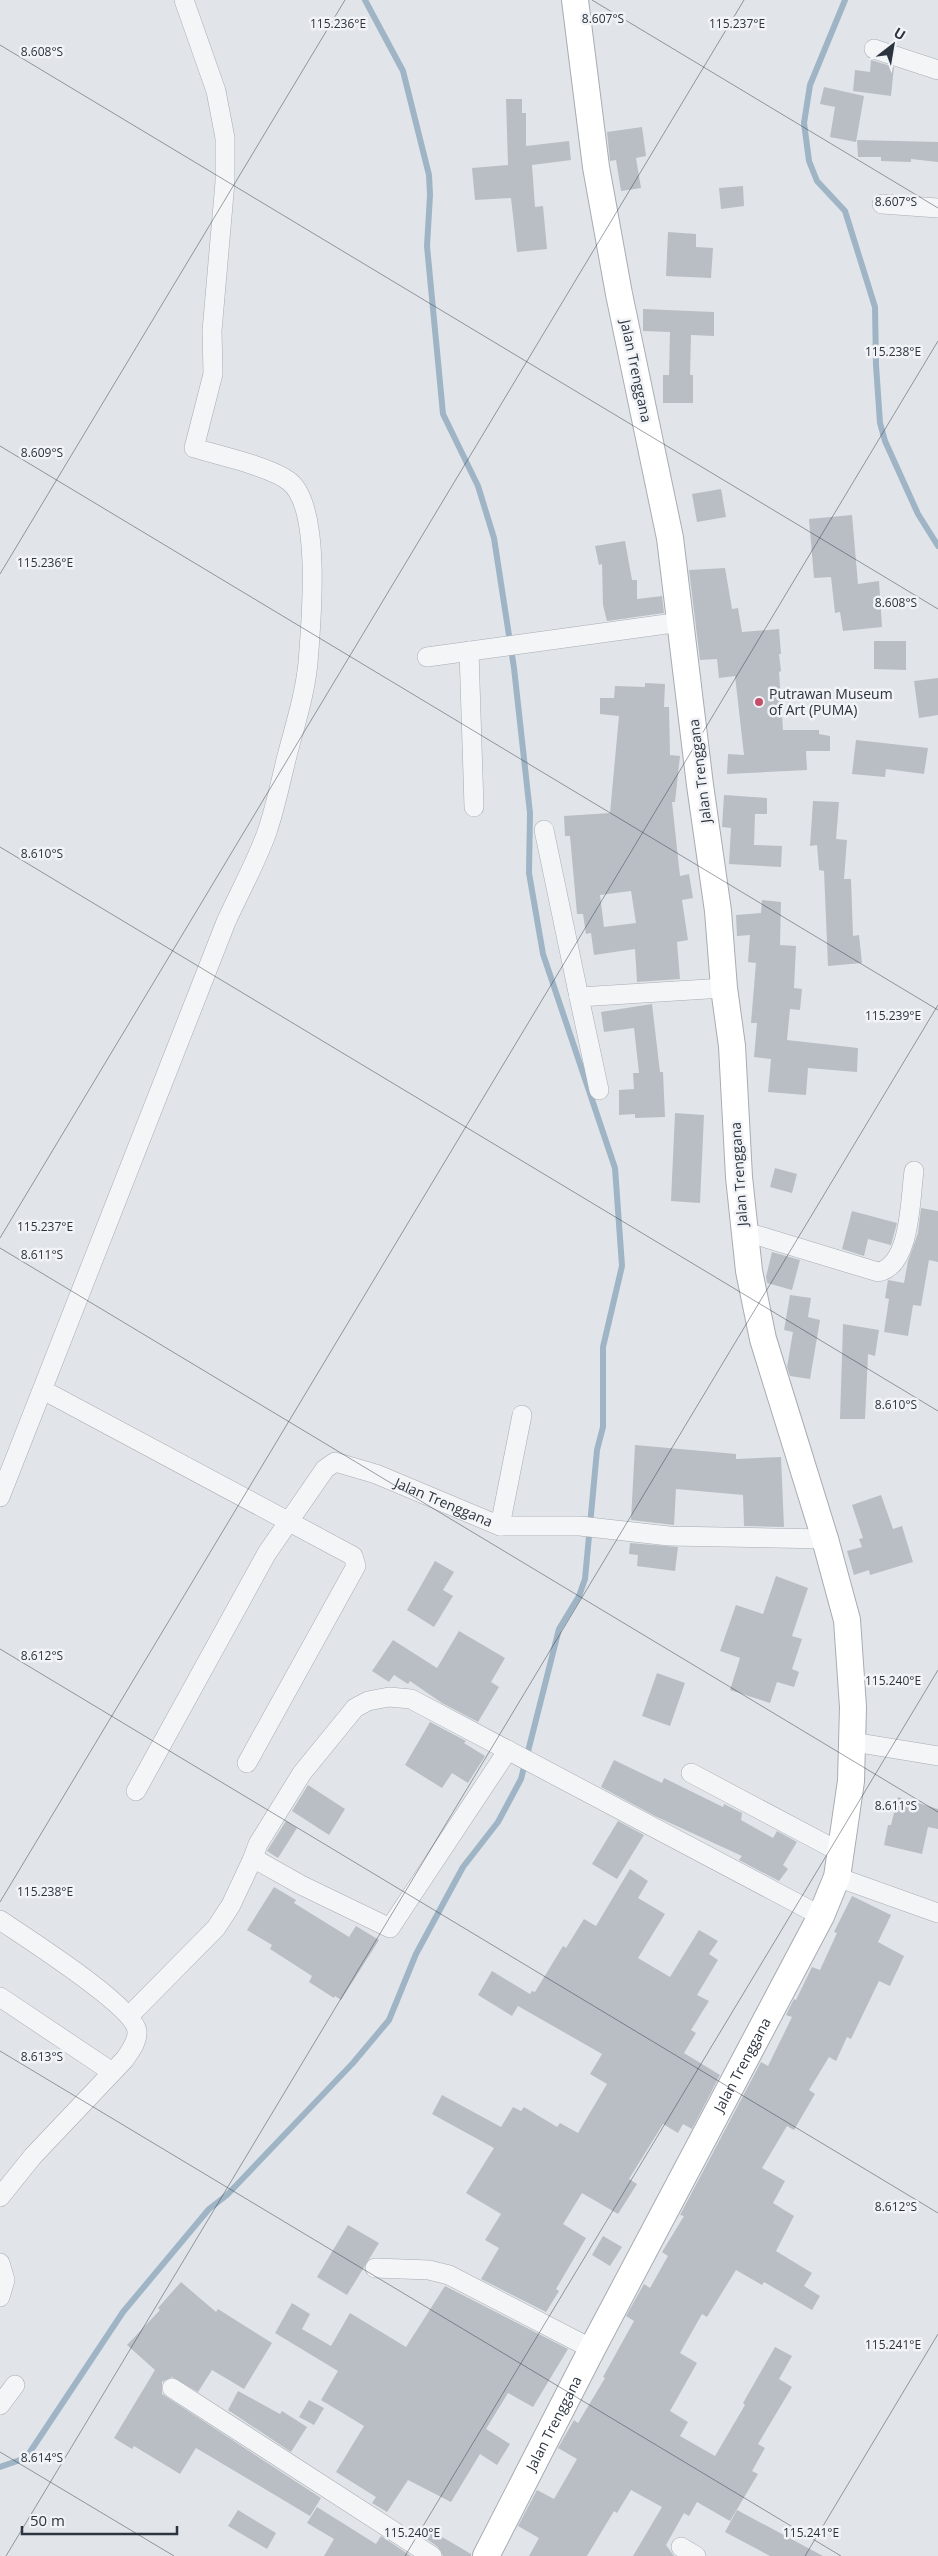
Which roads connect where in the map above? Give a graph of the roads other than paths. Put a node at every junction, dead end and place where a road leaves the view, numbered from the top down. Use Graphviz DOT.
graph roads {
  1 [pos="184,0"];
  2 [pos="575,0"];
  3 [pos="874,50"];
  4 [pos="938,70"];
  5 [pos="882,204"];
  6 [pos="938,208"];
  7 [pos="681,622"];
  8 [pos="469,651"];
  9 [pos="427,657"];
  10 [pos="474,807"];
  11 [pos="544,830"];
  12 [pos="724,988"];
  13 [pos="579,997"];
  14 [pos="599,1090"];
  15 [pos="914,1171"];
  16 [pos="743,1231"];
  17 [pos="42,1390"];
  18 [pos="522,1415"];
  19 [pos="0,1497"];
  20 [pos="289,1522"];
  21 [pos="500,1526"];
  22 [pos="825,1539"];
  23 [pos="853,1742"];
  24 [pos="508,1750"];
  25 [pos="938,1756"];
  26 [pos="247,1763"];
  27 [pos="690,1773"];
  28 [pos="136,1791"];
  29 [pos="840,1852"];
  30 [pos="253,1858"];
  31 [pos="836,1877"];
  32 [pos="938,1913"];
  33 [pos="821,1916"];
  34 [pos="0,1920"];
  35 [pos="0,1997"];
  36 [pos="130,2016"];
  37 [pos="112,2072"];
  38 [pos="0,2197"];
  39 [pos="0,2263"];
  40 [pos="375,2268"];
  41 [pos="0,2297"];
  42 [pos="592,2349"];
  43 [pos="15,2385"];
  44 [pos="172,2388"];
  45 [pos="0,2405"];
  46 [pos="432,2556"];
  47 [pos="488,2556"];
  1 -- 17 [label="street"];
  2 -- 7 [label="main road, Jalan Trenggana"];
  3 -- 4 [label="street"];
  5 -- 6 [label="street"];
  7 -- 8 [label="street"];
  7 -- 12 [label="main road, Jalan Trenggana"];
  8 -- 9 [label="street"];
  8 -- 10 [label="street"];
  11 -- 13 [label="street"];
  12 -- 13 [label="street"];
  12 -- 16 [label="main road, Jalan Trenggana"];
  13 -- 14 [label="street"];
  15 -- 16 [label="street"];
  16 -- 22 [label="main road, Jalan Trenggana"];
  17 -- 19 [label="street"];
  17 -- 20 [label="street"];
  18 -- 21 [label="street"];
  20 -- 21 [label="street, Jalan Trenggana"];
  20 -- 26 [label="street"];
  20 -- 28 [label="street"];
  21 -- 22 [label="street, Jalan Trenggana"];
  22 -- 23 [label="main road, Jalan Trenggana"];
  23 -- 25 [label="street"];
  23 -- 29 [label="main road, Jalan Trenggana"];
  24 -- 30 [label="street"];
  24 -- 30 [label="street"];
  24 -- 33 [label="street"];
  27 -- 29 [label="street"];
  29 -- 31 [label="main road, Jalan Trenggana"];
  30 -- 36 [label="street"];
  31 -- 32 [label="street"];
  31 -- 33 [label="main road, Jalan Trenggana"];
  33 -- 42 [label="main road, Jalan Trenggana"];
  34 -- 36 [label="street"];
  35 -- 37 [label="street"];
  36 -- 37 [label="street"];
  37 -- 38 [label="street"];
  39 -- 41 [label="street"];
  40 -- 42 [label="street"];
  42 -- 47 [label="main road, Jalan Trenggana"];
  43 -- 45 [label="street"];
  44 -- 46 [label="street"];
}
